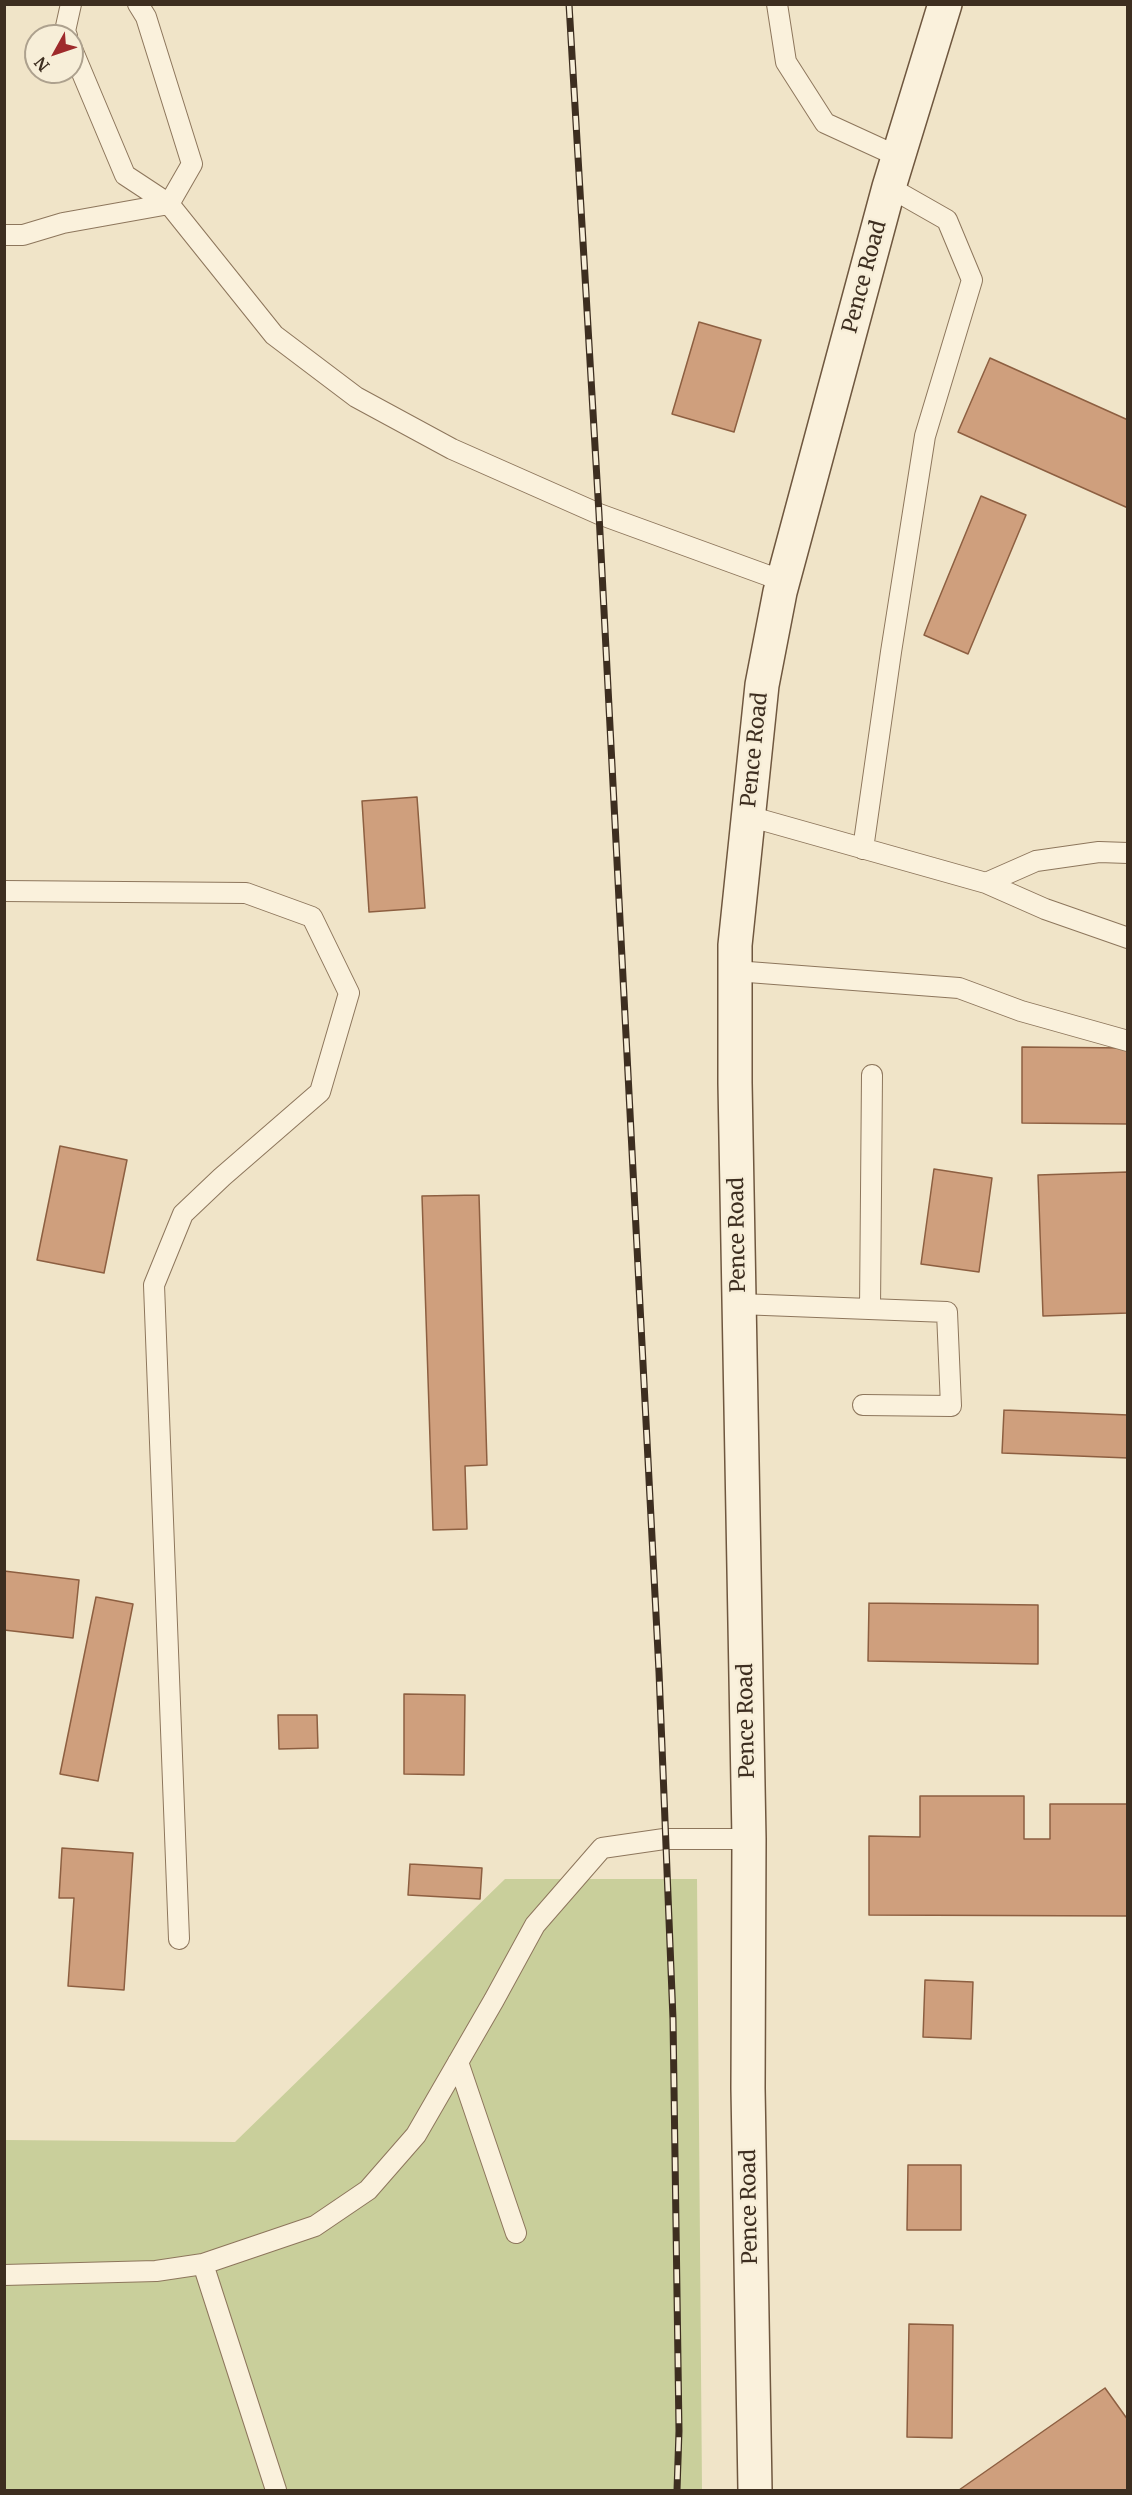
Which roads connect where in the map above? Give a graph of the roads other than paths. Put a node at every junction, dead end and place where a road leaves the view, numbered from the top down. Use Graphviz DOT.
graph roads {
  1 [pos="70,4"];
  2 [pos="138,4"];
  3 [pos="777,4"];
  4 [pos="945,4"];
  5 [pos="66,24"];
  6 [pos="84,78"];
  7 [pos="897,156"];
  8 [pos="889,187"];
  9 [pos="169,204"];
  10 [pos="4,235"];
  11 [pos="783,581"];
  12 [pos="748,816"];
  13 [pos="863,849"];
  14 [pos="1128,853"];
  15 [pos="986,883"];
  16 [pos="4,891"];
  17 [pos="1128,938"];
  18 [pos="735,971"];
  19 [pos="1128,1041"];
  20 [pos="872,1075"];
  21 [pos="739,1304"];
  22 [pos="870,1310"];
  23 [pos="863,1405"];
  24 [pos="749,1839"];
  25 [pos="178,1939"];
  26 [pos="458,2062"];
  27 [pos="516,2233"];
  28 [pos="203,2265"];
  29 [pos="4,2275"];
  30 [pos="276,2490"];
  31 [pos="755,2490"];
  1 -- 5 [label="lane"];
  2 -- 9 [label="lane"];
  3 -- 7 [label="lane"];
  4 -- 7 [label="street, Pence Road"];
  6 -- 9 [label="lane"];
  7 -- 8 [label="street, Pence Road"];
  8 -- 11 [label="street, Pence Road"];
  8 -- 13 [label="lane"];
  9 -- 10 [label="lane"];
  9 -- 11 [label="lane"];
  11 -- 12 [label="street, Pence Road"];
  12 -- 13 [label="lane"];
  12 -- 18 [label="street, Pence Road"];
  13 -- 15 [label="lane"];
  14 -- 15 [label="lane"];
  15 -- 17 [label="lane"];
  16 -- 25 [label="lane"];
  18 -- 19 [label="lane"];
  18 -- 21 [label="street, Pence Road"];
  20 -- 22 [label="lane"];
  21 -- 22 [label="lane"];
  21 -- 24 [label="street, Pence Road"];
  22 -- 23 [label="lane"];
  24 -- 26 [label="lane"];
  24 -- 31 [label="street, Pence Road"];
  26 -- 27 [label="lane"];
  26 -- 28 [label="lane"];
  28 -- 29 [label="lane"];
  28 -- 30 [label="lane"];
}
